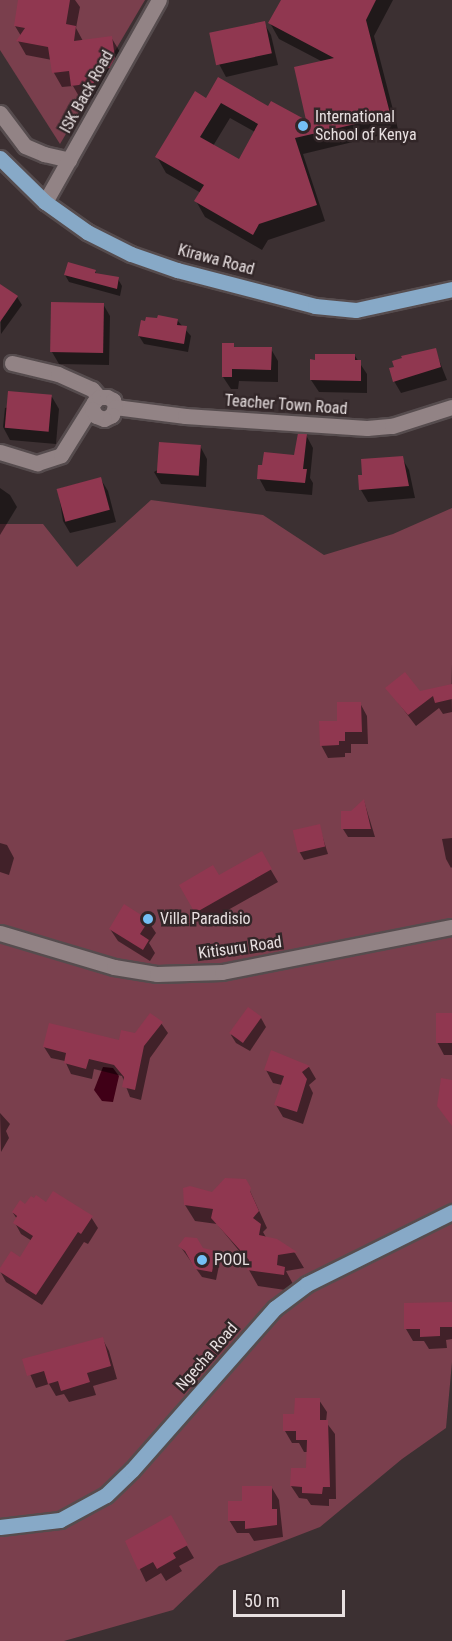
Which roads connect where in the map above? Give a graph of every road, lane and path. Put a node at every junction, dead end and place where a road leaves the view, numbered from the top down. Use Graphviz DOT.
graph roads {
  1 [pos="159,0"];
  2 [pos="0,113"];
  3 [pos="0,158"];
  4 [pos="69,160"];
  5 [pos="45,202"];
  6 [pos="452,289"];
  7 [pos="12,363"];
  8 [pos="96,403"];
  9 [pos="452,407"];
  10 [pos="0,452"];
  11 [pos="452,927"];
  12 [pos="0,933"];
  13 [pos="452,1212"];
  14 [pos="0,1527"];
  1 -- 4 [label="street, ISK Back Road"];
  2 -- 4 [label="street"];
  3 -- 5 [label="main road, Kirawa Road"];
  4 -- 5 [label="street, ISK Back Road"];
  5 -- 6 [label="main road, Kirawa Road"];
  7 -- 8 [label="street"];
  8 -- 9 [label="street, Teacher Town Road"];
  8 -- 10 [label="street"];
  11 -- 12 [label="street, Kitisuru Road"];
  13 -- 14 [label="main road, Ngecha Road"];
}
